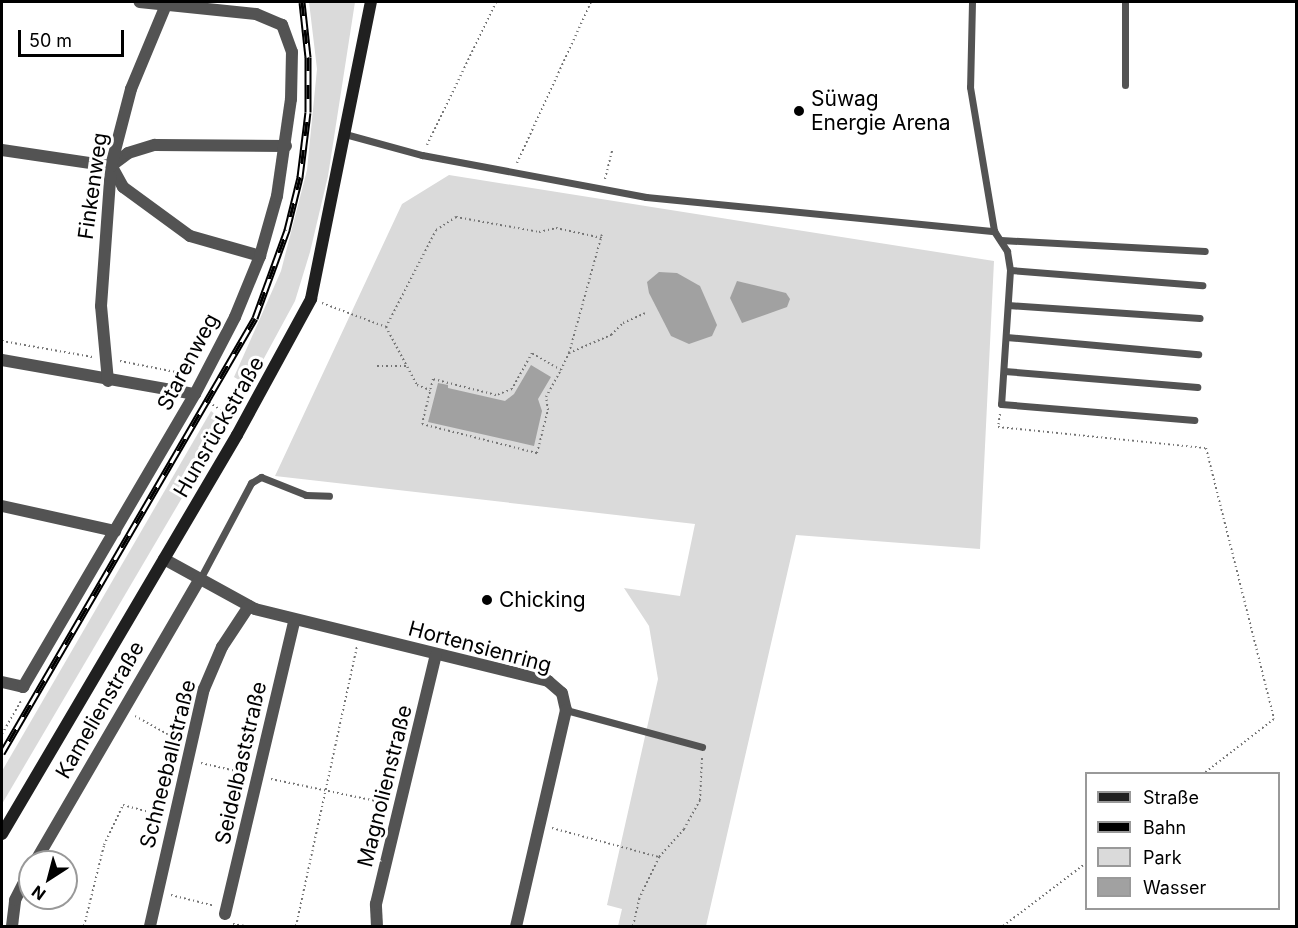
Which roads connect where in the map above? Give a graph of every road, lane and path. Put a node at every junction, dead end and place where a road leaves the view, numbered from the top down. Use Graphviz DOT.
graph roads {
  1 [pos="140,2"];
  2 [pos="371,2"];
  3 [pos="496,2"];
  4 [pos="591,2"];
  5 [pos="972,2"];
  6 [pos="1125,2"];
  7 [pos="166,5"];
  8 [pos="1125,85"];
  9 [pos="345,134"];
  10 [pos="286,146"];
  11 [pos="2,150"];
  12 [pos="612,150"];
  13 [pos="422,155"];
  14 [pos="111,166"];
  15 [pos="513,172"];
  16 [pos="602,189"];
  17 [pos="994,231"];
  18 [pos="1001,240"];
  19 [pos="1205,251"];
  20 [pos="260,255"];
  21 [pos="1010,270"];
  22 [pos="1202,285"];
  23 [pos="312,299"];
  24 [pos="1008,305"];
  25 [pos="645,313"];
  26 [pos="1200,318"];
  27 [pos="386,327"];
  28 [pos="1006,337"];
  29 [pos="569,353"];
  30 [pos="1198,354"];
  31 [pos="2,360"];
  32 [pos="377,366"];
  33 [pos="408,366"];
  34 [pos="561,370"];
  35 [pos="1004,371"];
  36 [pos="108,381"];
  37 [pos="1197,387"];
  38 [pos="430,390"];
  39 [pos="195,394"];
  40 [pos="257,400"];
  41 [pos="1194,420"];
  42 [pos="998,427"];
  43 [pos="329,496"];
  44 [pos="2,506"];
  45 [pos="115,531"];
  46 [pos="164,559"];
  47 [pos="200,579"];
  48 [pos="249,606"];
  49 [pos="294,621"];
  50 [pos="359,636"];
  51 [pos="436,655"];
  52 [pos="2,682"];
  53 [pos="23,687"];
  54 [pos="123,708"];
  55 [pos="566,710"];
  56 [pos="2,734"];
  57 [pos="702,747"];
  58 [pos="192,748"];
  59 [pos="1206,772"];
  60 [pos="299,785"];
  61 [pos="327,791"];
  62 [pos="400,807"];
  63 [pos="176,819"];
  64 [pos="539,825"];
  65 [pos="2,834"];
  66 [pos="41,850"];
  67 [pos="659,857"];
  68 [pos="1085,864"];
  69 [pos="18,894"];
  70 [pos="156,898"];
  71 [pos="226,911"];
  72 [pos="12,927"];
  73 [pos="84,927"];
  74 [pos="150,927"];
  75 [pos="296,927"];
  76 [pos="377,927"];
  77 [pos="516,927"];
  78 [pos="633,927"];
  79 [pos="1003,927"];
  1 -- 7 [label="street"];
  2 -- 9 [label="main road, Hunsrückstraße"];
  3 -- 13 [label="path"];
  4 -- 15 [label="path"];
  5 -- 17 [label="lane"];
  6 -- 8 [label="lane"];
  7 -- 10 [label="street, Starenweg"];
  7 -- 14 [label="street, Finkenweg"];
  9 -- 13 [label="lane"];
  9 -- 23 [label="main road, Hunsrückstraße"];
  10 -- 14 [label="street"];
  10 -- 20 [label="street, Starenweg"];
  11 -- 14 [label="street"];
  12 -- 16 [label="path"];
  13 -- 15 [label="lane"];
  14 -- 20 [label="street"];
  14 -- 36 [label="street, Finkenweg"];
  15 -- 16 [label="lane"];
  16 -- 17 [label="lane"];
  17 -- 18 [label="lane"];
  18 -- 19 [label="lane"];
  18 -- 21 [label="lane"];
  20 -- 39 [label="street, Starenweg"];
  21 -- 22 [label="lane"];
  21 -- 24 [label="lane"];
  23 -- 27 [label="path"];
  23 -- 40 [label="main road, Hunsrückstraße"];
  24 -- 26 [label="lane"];
  24 -- 28 [label="lane"];
  25 -- 29 [label="path"];
  27 -- 29 [label="path"];
  27 -- 33 [label="path"];
  28 -- 30 [label="lane"];
  28 -- 35 [label="lane"];
  29 -- 34 [label="path"];
  31 -- 36 [label="street"];
  32 -- 33 [label="path"];
  33 -- 38 [label="path"];
  34 -- 38 [label="path"];
  34 -- 38 [label="path"];
  35 -- 37 [label="lane"];
  35 -- 41 [label="lane"];
  36 -- 39 [label="street"];
  39 -- 40 [label="path"];
  39 -- 45 [label="street, Starenweg"];
  40 -- 46 [label="main road, Hunsrückstraße"];
  42 -- 59 [label="path"];
  43 -- 47 [label="lane"];
  44 -- 45 [label="street"];
  45 -- 53 [label="street, Starenweg"];
  46 -- 47 [label="street, Hortensienring"];
  46 -- 65 [label="main road, Hunsrückstraße"];
  47 -- 48 [label="street, Hortensienring"];
  47 -- 54 [label="street, Kamelienstraße"];
  48 -- 49 [label="street, Hortensienring"];
  48 -- 58 [label="street, Schneeballstraße"];
  49 -- 50 [label="street, Hortensienring"];
  49 -- 71 [label="street, Seidelbaststraße"];
  50 -- 51 [label="street, Hortensienring"];
  50 -- 61 [label="path"];
  51 -- 55 [label="street, Hortensienring"];
  51 -- 62 [label="street, Magnolienstraße"];
  52 -- 53 [label="street"];
  53 -- 56 [label="path"];
  54 -- 58 [label="path"];
  54 -- 66 [label="street, Kamelienstraße"];
  55 -- 57 [label="lane"];
  55 -- 64 [label="street"];
  57 -- 67 [label="path"];
  58 -- 63 [label="street, Schneeballstraße"];
  60 -- 61 [label="path"];
  61 -- 62 [label="path"];
  61 -- 75 [label="path"];
  62 -- 76 [label="street, Magnolienstraße"];
  63 -- 70 [label="street, Schneeballstraße"];
  63 -- 73 [label="path"];
  64 -- 67 [label="path"];
  64 -- 77 [label="street"];
  67 -- 78 [label="path"];
  68 -- 79 [label="path"];
  69 -- 72 [label="street"];
  70 -- 71 [label="path"];
  70 -- 74 [label="street, Schneeballstraße"];
}
